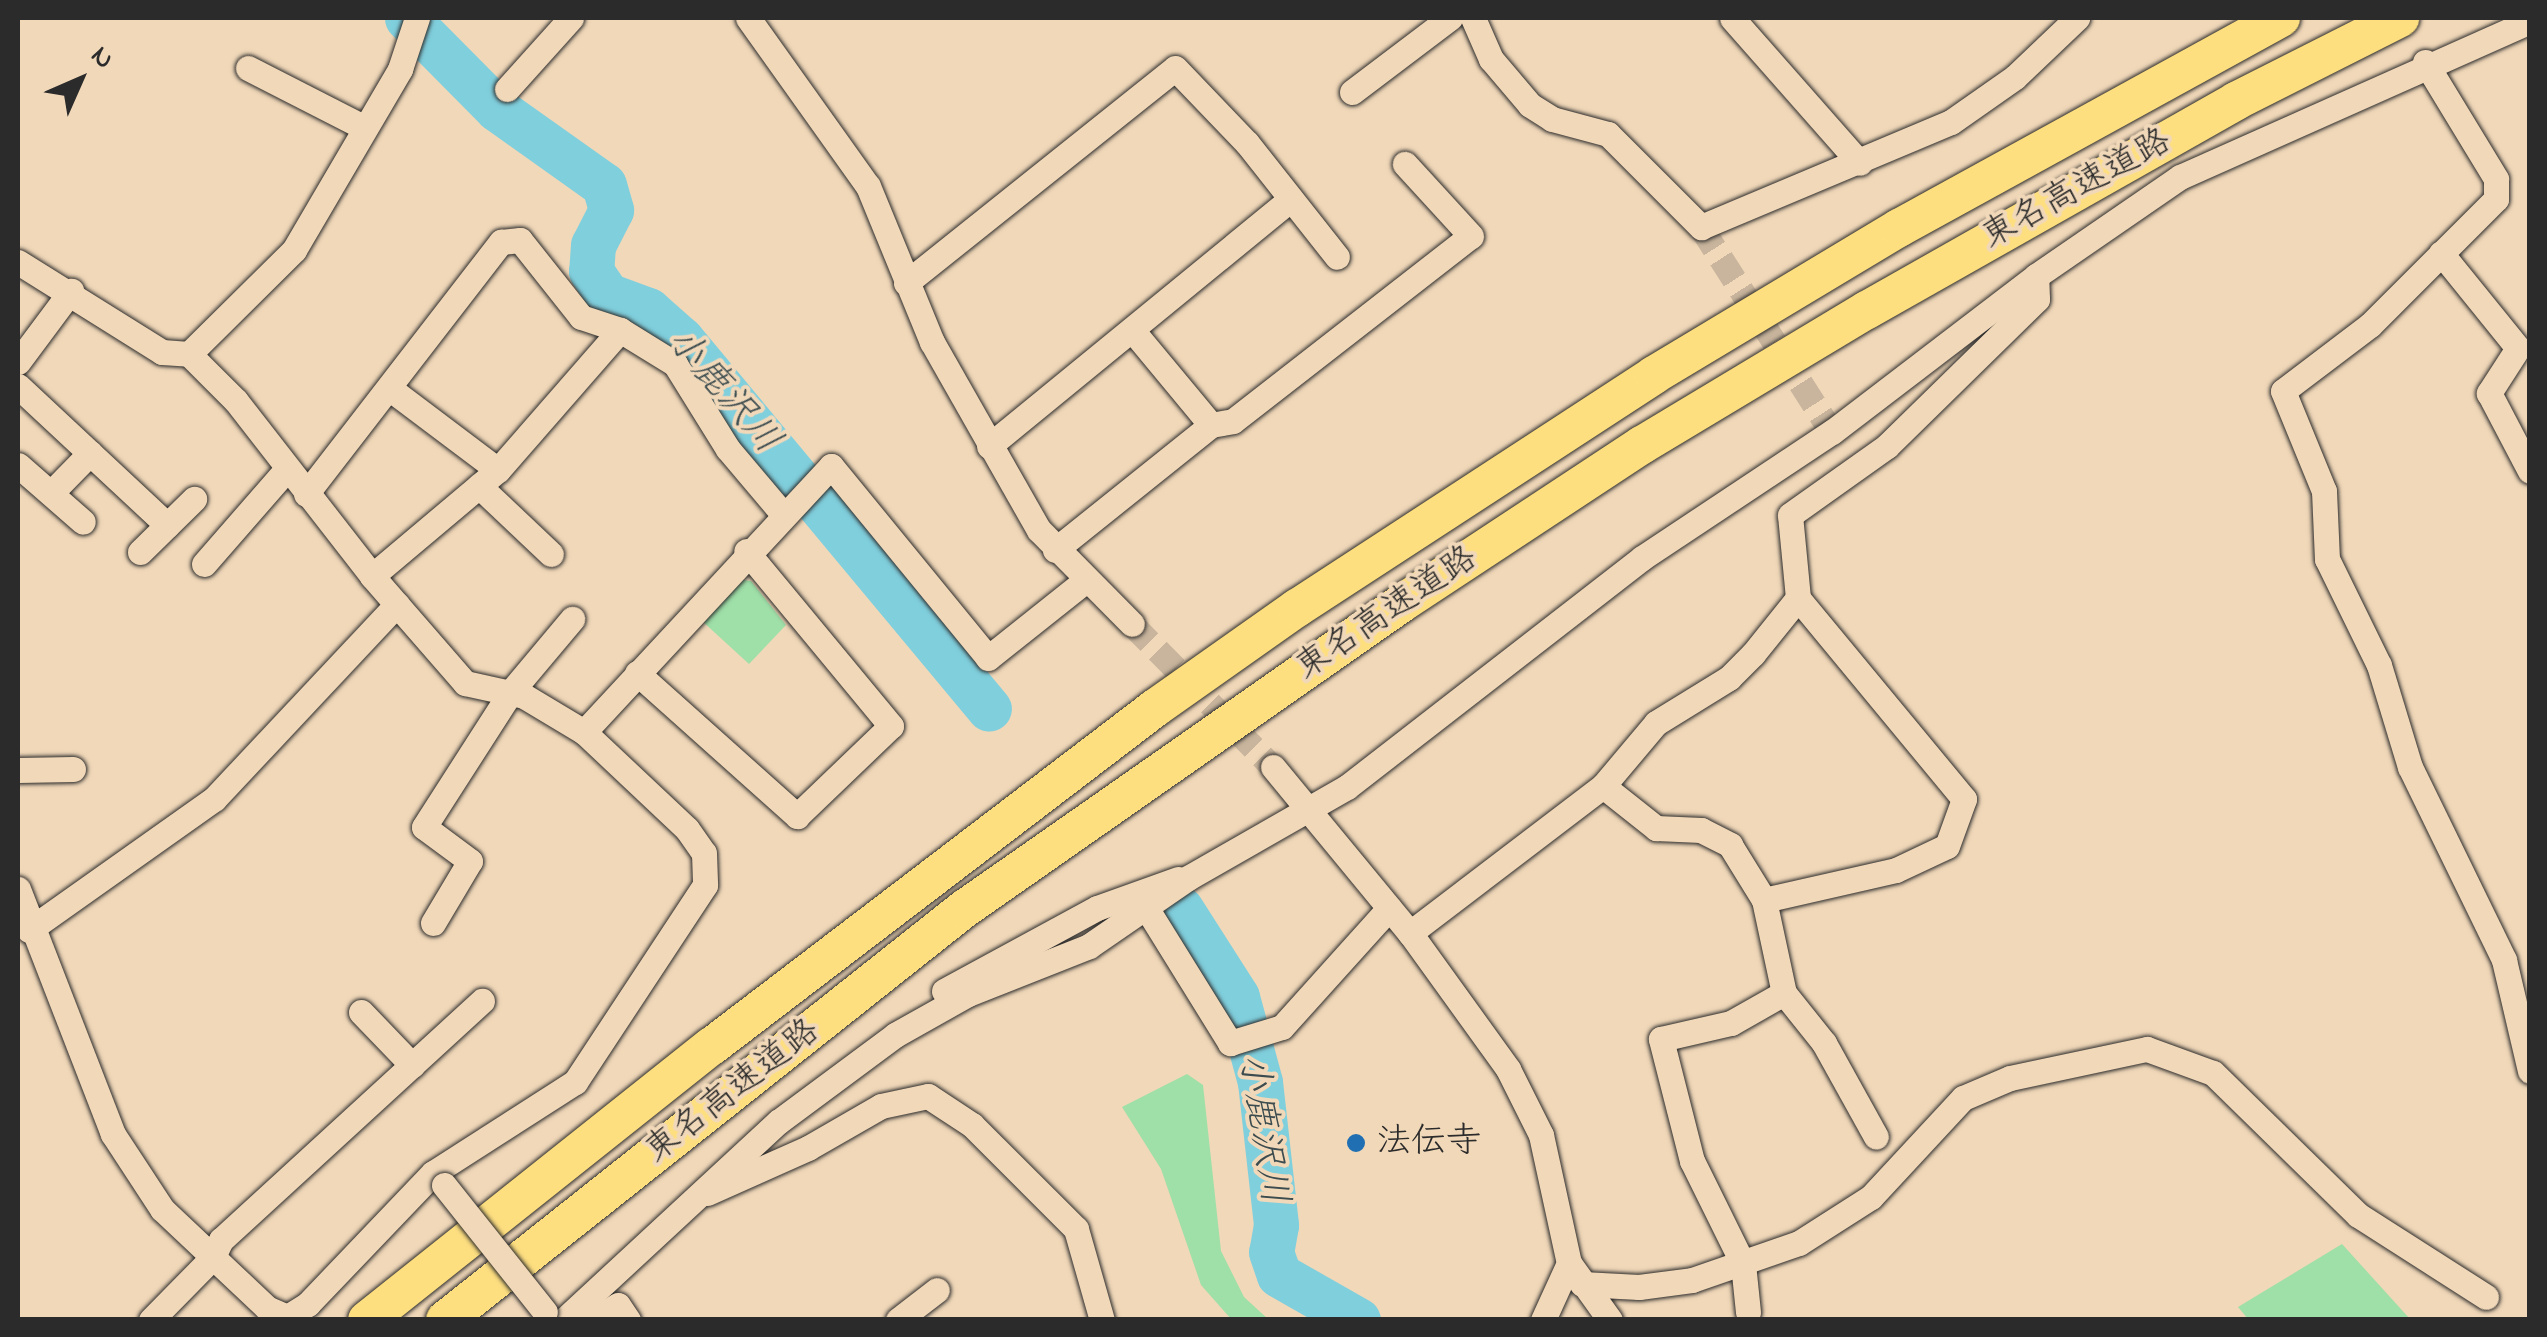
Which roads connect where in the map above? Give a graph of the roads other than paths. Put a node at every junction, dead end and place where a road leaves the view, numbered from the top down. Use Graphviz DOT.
graph roads {
  1 [pos="417,18"];
  2 [pos="571,18"];
  3 [pos="748,18"];
  4 [pos="1450,18"];
  5 [pos="1473,18"];
  6 [pos="1732,18"];
  7 [pos="2077,18"];
  8 [pos="2281,18"];
  9 [pos="2400,18"];
  10 [pos="2530,21"];
  11 [pos="2425,62"];
  12 [pos="248,68"];
  13 [pos="506,89"];
  14 [pos="1352,92"];
  15 [pos="366,128"];
  16 [pos="1860,162"];
  17 [pos="1405,164"];
  18 [pos="1291,199"];
  19 [pos="2441,253"];
  20 [pos="1337,257"];
  21 [pos="18,262"];
  22 [pos="2036,276"];
  23 [pos="906,284"];
  24 [pos="71,291"];
  25 [pos="620,330"];
  26 [pos="1132,331"];
  27 [pos="189,354"];
  28 [pos="18,362"];
  29 [pos="18,386"];
  30 [pos="388,388"];
  31 [pos="1211,426"];
  32 [pos="990,446"];
  33 [pos="90,453"];
  34 [pos="18,465"];
  35 [pos="287,469"];
  36 [pos="2530,471"];
  37 [pos="489,478"];
  38 [pos="51,494"];
  39 [pos="306,494"];
  40 [pos="194,500"];
  41 [pos="782,513"];
  42 [pos="83,522"];
  43 [pos="167,525"];
  44 [pos="1056,550"];
  45 [pos="746,551"];
  46 [pos="140,552"];
  47 [pos="551,554"];
  48 [pos="204,564"];
  49 [pos="372,576"];
  50 [pos="1086,580"];
  51 [pos="1798,598"];
  52 [pos="397,604"];
  53 [pos="572,619"];
  54 [pos="1132,624"];
  55 [pos="637,673"];
  56 [pos="510,693"];
  57 [pos="584,732"];
  58 [pos="1274,767"];
  59 [pos="72,769"];
  60 [pos="18,770"];
  61 [pos="1603,786"];
  62 [pos="1306,808"];
  63 [pos="1188,878"];
  64 [pos="18,888"];
  65 [pos="1764,900"];
  66 [pos="1390,908"];
  67 [pos="1147,910"];
  68 [pos="433,923"];
  69 [pos="29,930"];
  70 [pos="1410,933"];
  71 [pos="1784,994"];
  72 [pos="482,1001"];
  73 [pos="361,1012"];
  74 [pos="412,1065"];
  75 [pos="2530,1072"];
  76 [pos="826,1085"];
  77 [pos="1876,1137"];
  78 [pos="438,1179"];
  79 [pos="692,1198"];
  80 [pos="213,1257"];
  81 [pos="1743,1264"];
  82 [pos="1576,1274"];
  83 [pos="936,1290"];
  84 [pos="2486,1297"];
  85 [pos="1748,1312"];
  86 [pos="554,1317"];
  87 [pos="151,1320"];
  88 [pos="367,1320"];
  89 [pos="445,1320"];
  90 [pos="594,1320"];
  91 [pos="628,1320"];
  92 [pos="898,1320"];
  93 [pos="1102,1320"];
  94 [pos="1543,1320"];
  95 [pos="1610,1320"];
  1 -- 15 [label="street"];
  2 -- 13 [label="street"];
  3 -- 23 [label="street"];
  4 -- 14 [label="street"];
  5 -- 16 [label="street"];
  6 -- 16 [label="street"];
  7 -- 16 [label="street"];
  8 -- 88 [label="highway, 東名高速道路"];
  9 -- 89 [label="highway, 東名高速道路"];
  10 -- 11 [label="street"];
  11 -- 19 [label="street"];
  11 -- 22 [label="street"];
  12 -- 15 [label="street"];
  15 -- 27 [label="street"];
  17 -- 31 [label="street"];
  18 -- 20 [label="street"];
  18 -- 23 [label="street"];
  18 -- 26 [label="street"];
  19 -- 36 [label="street"];
  19 -- 75 [label="street"];
  21 -- 24 [label="street"];
  22 -- 51 [label="street"];
  22 -- 62 [label="street"];
  23 -- 32 [label="street"];
  24 -- 27 [label="street"];
  24 -- 28 [label="street"];
  25 -- 30 [label="street"];
  25 -- 37 [label="street"];
  25 -- 41 [label="street"];
  26 -- 31 [label="street"];
  26 -- 32 [label="street"];
  27 -- 35 [label="street"];
  29 -- 33 [label="street"];
  30 -- 37 [label="street"];
  30 -- 39 [label="street"];
  31 -- 44 [label="street"];
  32 -- 44 [label="street"];
  33 -- 38 [label="street"];
  33 -- 43 [label="street"];
  34 -- 38 [label="street"];
  35 -- 39 [label="street"];
  35 -- 48 [label="street"];
  37 -- 47 [label="street"];
  37 -- 49 [label="street"];
  38 -- 42 [label="street"];
  39 -- 49 [label="street"];
  40 -- 43 [label="street"];
  41 -- 45 [label="street"];
  41 -- 50 [label="street"];
  43 -- 46 [label="street"];
  44 -- 50 [label="street"];
  45 -- 55 [label="street"];
  45 -- 55 [label="street"];
  49 -- 52 [label="street"];
  50 -- 54 [label="street"];
  51 -- 61 [label="street"];
  51 -- 65 [label="street"];
  52 -- 56 [label="street"];
  52 -- 69 [label="street"];
  53 -- 56 [label="street"];
  55 -- 57 [label="street"];
  56 -- 57 [label="street"];
  56 -- 68 [label="street"];
  57 -- 78 [label="street"];
  58 -- 62 [label="street"];
  59 -- 60 [label="street"];
  61 -- 65 [label="street"];
  61 -- 70 [label="street"];
  62 -- 63 [label="street"];
  62 -- 66 [label="street"];
  63 -- 67 [label="street"];
  63 -- 76 [label="street"];
  64 -- 69 [label="street"];
  65 -- 71 [label="street"];
  66 -- 67 [label="street"];
  66 -- 70 [label="street"];
  67 -- 76 [label="street"];
  69 -- 80 [label="street"];
  70 -- 82 [label="street"];
  71 -- 77 [label="street"];
  71 -- 81 [label="street"];
  72 -- 74 [label="street"];
  73 -- 74 [label="street"];
  74 -- 80 [label="street"];
  76 -- 79 [label="street"];
  78 -- 80 [label="street"];
  78 -- 86 [label="street, bridge"];
  79 -- 86 [label="street"];
  79 -- 93 [label="street"];
  80 -- 87 [label="street"];
  81 -- 82 [label="street"];
  81 -- 84 [label="street"];
  81 -- 85 [label="street"];
  82 -- 94 [label="street"];
  82 -- 95 [label="street"];
  83 -- 92 [label="street"];
  90 -- 91 [label="street"];
}
